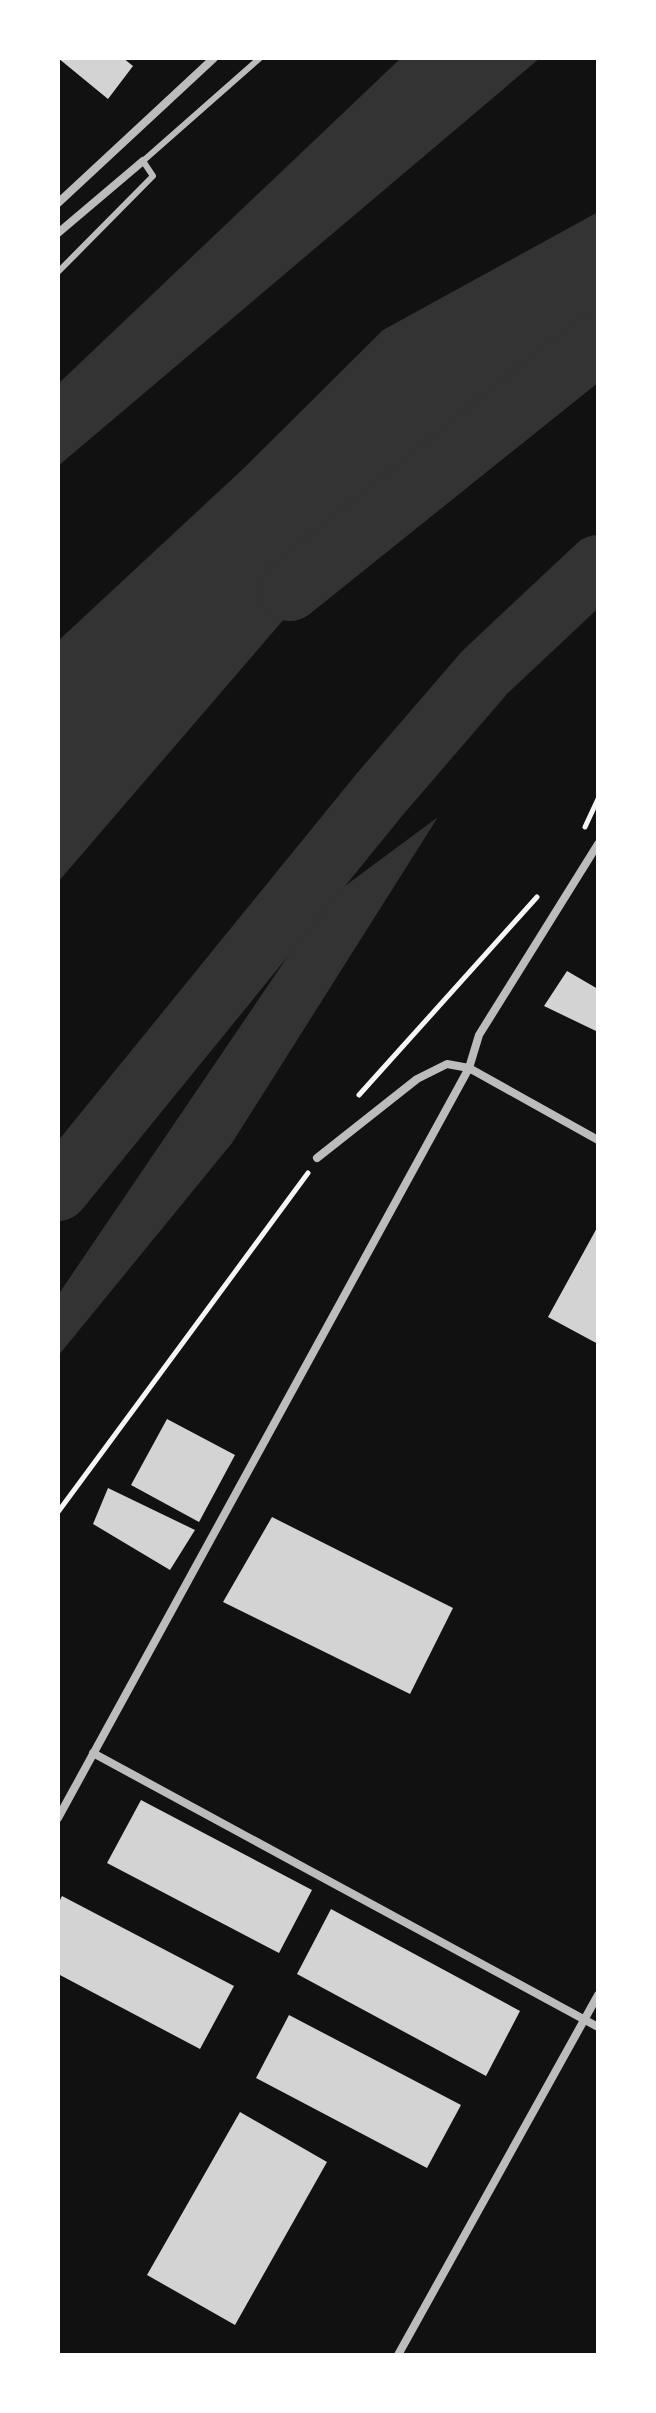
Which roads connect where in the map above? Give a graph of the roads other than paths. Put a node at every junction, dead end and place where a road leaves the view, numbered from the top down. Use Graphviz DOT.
graph roads {
  1 [pos="214,58"];
  2 [pos="260,58"];
  3 [pos="143,161"];
  4 [pos="58,203"];
  5 [pos="58,233"];
  6 [pos="58,272"];
  7 [pos="598,844"];
  8 [pos="469,1068"];
  9 [pos="598,1140"];
  10 [pos="317,1158"];
  11 [pos="93,1753"];
  12 [pos="58,1818"];
  13 [pos="598,1995"];
  14 [pos="584,2020"];
  15 [pos="598,2027"];
  16 [pos="398,2355"];
  1 -- 4 [label="street"];
  2 -- 3 [label="lane"];
  3 -- 5 [label="street"];
  3 -- 6 [label="lane"];
  7 -- 8 [label="street"];
  8 -- 9 [label="street"];
  8 -- 10 [label="street"];
  8 -- 11 [label="street"];
  11 -- 12 [label="street"];
  11 -- 14 [label="street"];
  13 -- 14 [label="street"];
  14 -- 15 [label="street"];
  14 -- 16 [label="street"];
}
